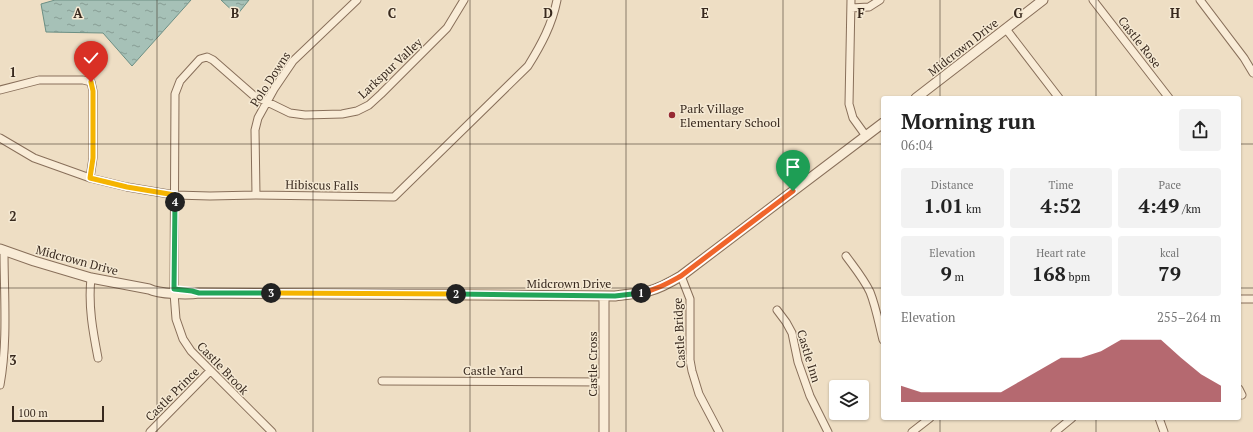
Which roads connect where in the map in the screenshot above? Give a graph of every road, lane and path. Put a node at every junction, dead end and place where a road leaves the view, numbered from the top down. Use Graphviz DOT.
graph roads {
  1 [pos="356,0"];
  2 [pos="464,0"];
  3 [pos="557,0"];
  4 [pos="880,0"];
  5 [pos="1043,0"];
  6 [pos="1093,0"];
  7 [pos="1200,0"];
  8 [pos="851,4"];
  9 [pos="1006,29"];
  10 [pos="207,57"];
  11 [pos="1253,73"];
  12 [pos="0,90"];
  13 [pos="919,96"];
  14 [pos="1057,96"];
  15 [pos="1167,96"];
  16 [pos="266,102"];
  17 [pos="881,125"];
  18 [pos="866,136"];
  19 [pos="0,138"];
  20 [pos="90,178"];
  21 [pos="175,195"];
  22 [pos="256,195"];
  23 [pos="2,249"];
  24 [pos="846,256"];
  25 [pos="681,276"];
  26 [pos="92,278"];
  27 [pos="174,291"];
  28 [pos="604,296"];
  29 [pos="1241,299"];
  30 [pos="1253,299"];
  31 [pos="777,310"];
  32 [pos="881,332"];
  33 [pos="98,358"];
  34 [pos="210,371"];
  35 [pos="382,381"];
  36 [pos="604,382"];
  37 [pos="0,385"];
  38 [pos="925,420"];
  39 [pos="1070,420"];
  40 [pos="1160,420"];
  41 [pos="150,432"];
  42 [pos="272,432"];
  43 [pos="604,432"];
  44 [pos="719,432"];
  45 [pos="828,432"];
  46 [pos="912,432"];
  47 [pos="1055,432"];
  48 [pos="1164,432"];
  1 -- 16 [label="street, Polo Downs"];
  2 -- 16 [label="street, Larkspur Valley"];
  3 -- 22 [label="street, Hibiscus Falls"];
  4 -- 8 [label="street"];
  5 -- 9 [label="street, Midcrown Drive"];
  6 -- 15 [label="street, Castle Rose"];
  7 -- 11 [label="street"];
  8 -- 18 [label="street"];
  9 -- 13 [label="street, Midcrown Drive"];
  9 -- 14 [label="street"];
  10 -- 16 [label="street, Larkspur Valley"];
  10 -- 21 [label="street, Castle Brook"];
  12 -- 20 [label="street"];
  16 -- 22 [label="street, Polo Downs"];
  17 -- 18 [label="street, Midcrown Drive"];
  18 -- 25 [label="street, Midcrown Drive"];
  19 -- 20 [label="street, Hibiscus Falls"];
  20 -- 21 [label="street, Hibiscus Falls"];
  21 -- 22 [label="street, Hibiscus Falls"];
  21 -- 27 [label="street, Castle Brook"];
  23 -- 26 [label="street, Midcrown Drive"];
  23 -- 37 [label="street"];
  24 -- 32 [label="street"];
  25 -- 28 [label="street, Midcrown Drive"];
  25 -- 44 [label="street, Castle Bridge"];
  26 -- 27 [label="street, Midcrown Drive"];
  26 -- 33 [label="street"];
  27 -- 28 [label="street, Midcrown Drive"];
  27 -- 34 [label="street, Castle Brook"];
  28 -- 36 [label="street, Castle Cross"];
  29 -- 30 [label="street"];
  31 -- 45 [label="street, Castle Inn"];
  34 -- 41 [label="street, Castle Prince"];
  34 -- 42 [label="street, Castle Brook"];
  35 -- 36 [label="street, Castle Yard"];
  36 -- 43 [label="street, Castle Cross"];
  38 -- 46 [label="street"];
  39 -- 47 [label="street"];
  40 -- 48 [label="street"];
}
